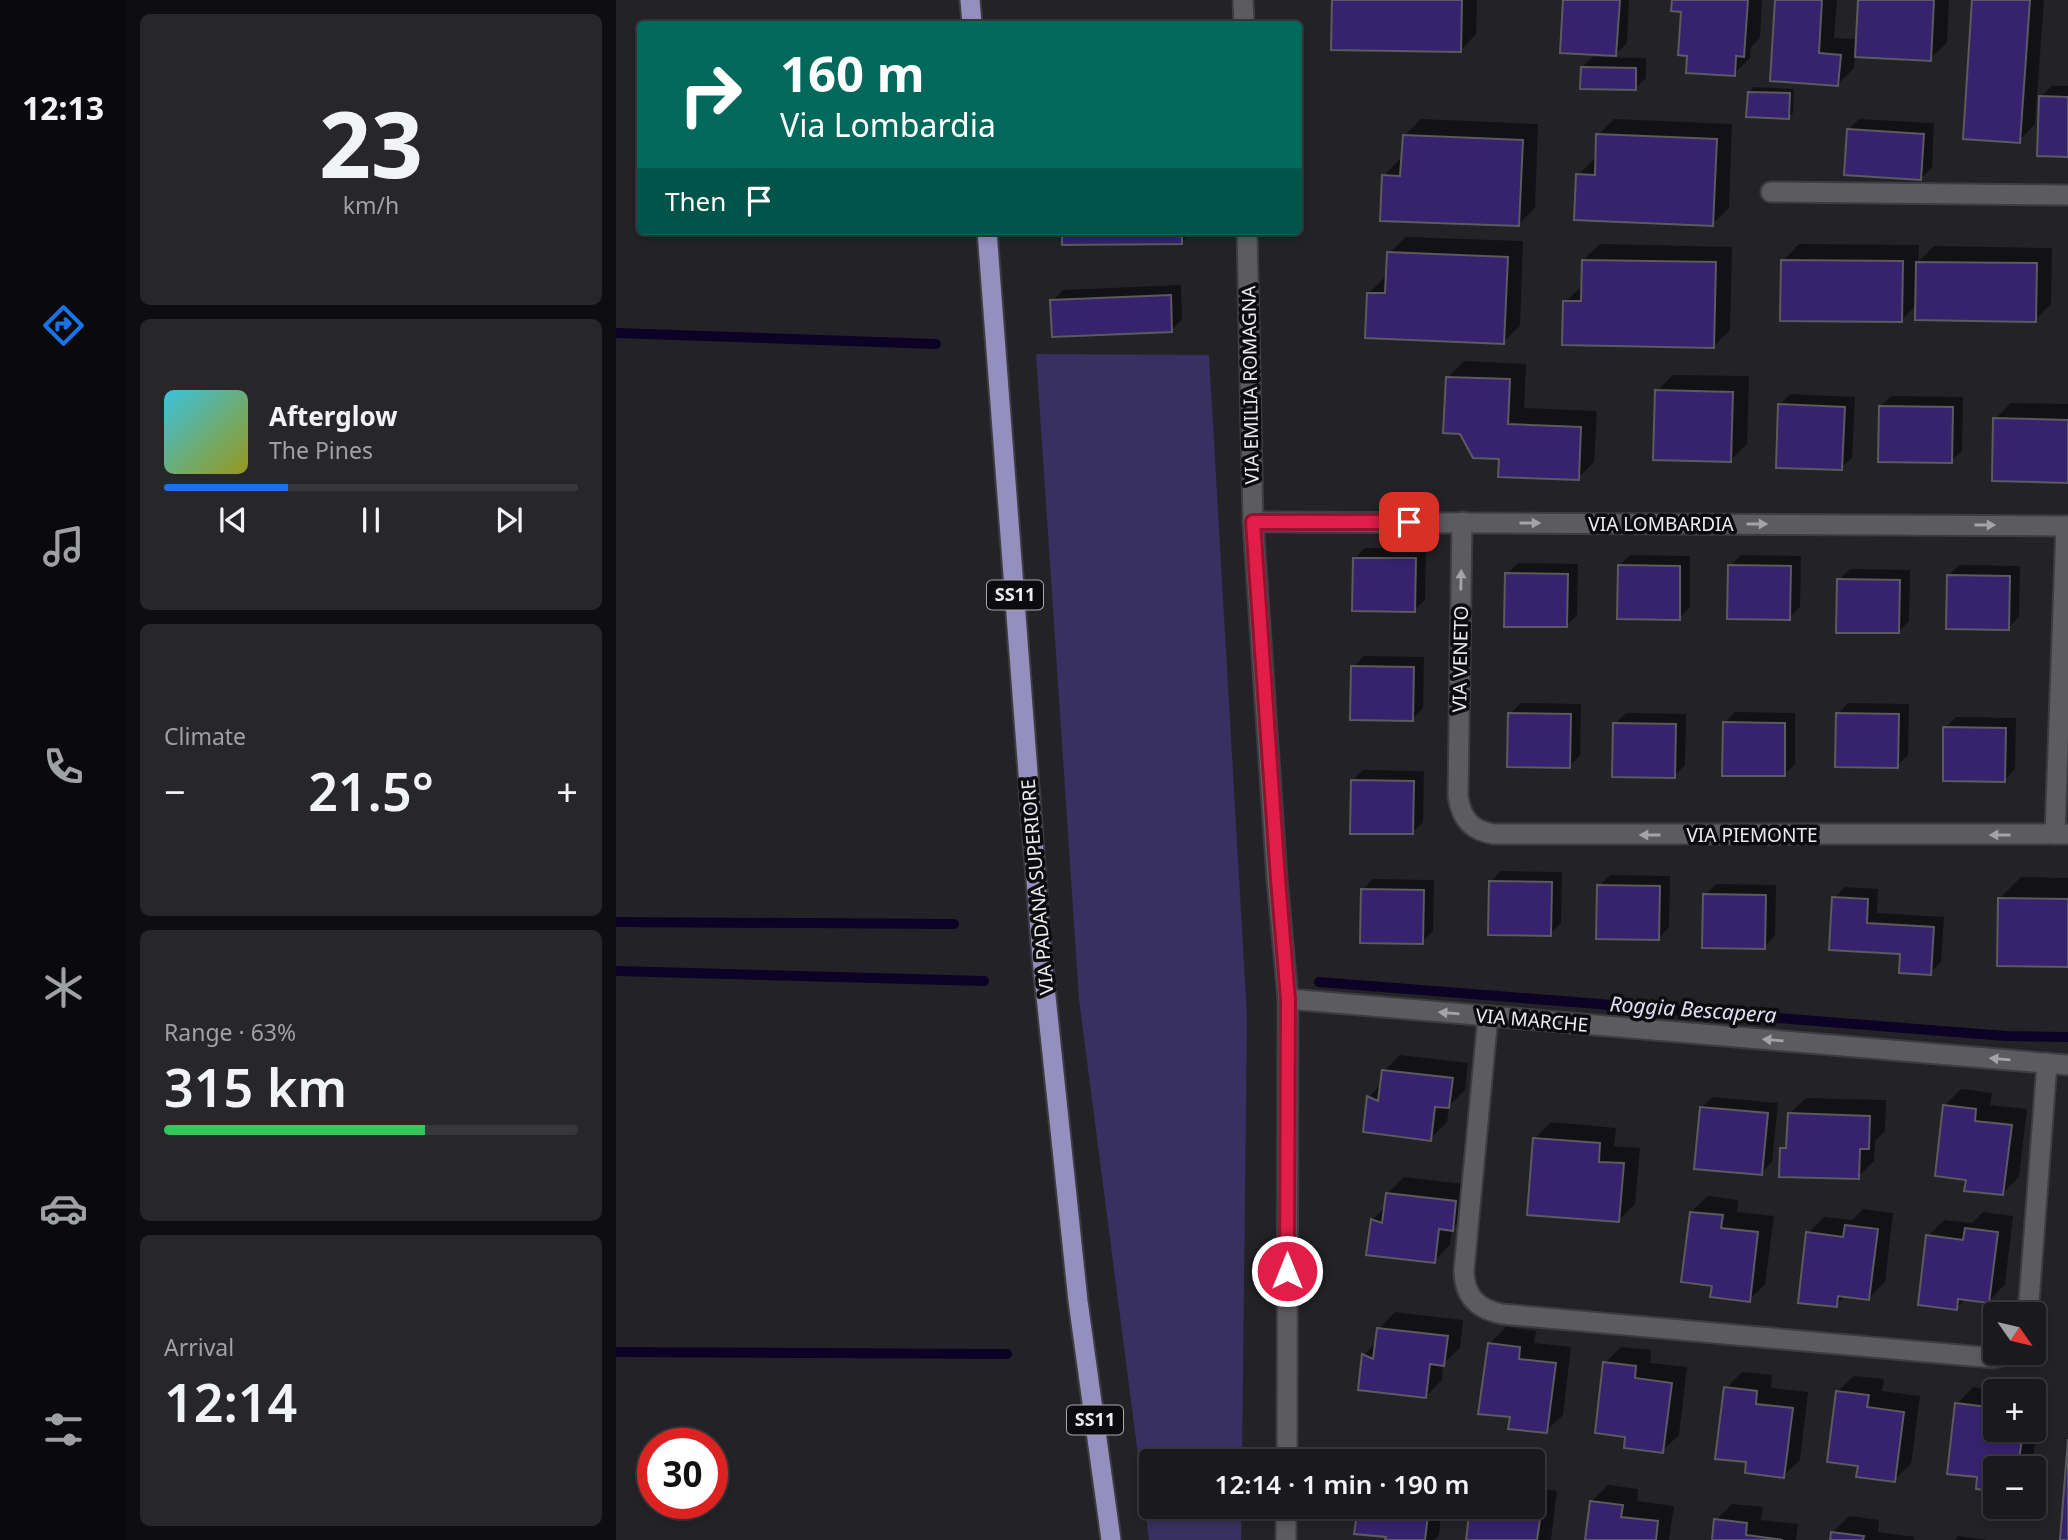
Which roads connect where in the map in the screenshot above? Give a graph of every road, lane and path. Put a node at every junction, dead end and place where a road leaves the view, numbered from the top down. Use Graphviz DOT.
graph roads {
  1 [pos="970,0"];
  2 [pos="1243,0"];
  3 [pos="972,21"];
  4 [pos="1244,21"];
  5 [pos="1771,192"];
  6 [pos="2068,195"];
  7 [pos="987,235"];
  8 [pos="1247,235"];
  9 [pos="1253,522"];
  10 [pos="1462,523"];
  11 [pos="2067,526"];
  12 [pos="1458,796"];
  13 [pos="2062,834"];
  14 [pos="1288,999"];
  15 [pos="1488,1016"];
  16 [pos="2048,1063"];
  17 [pos="2068,1065"];
  18 [pos="2029,1302"];
  19 [pos="1983,1357"];
  20 [pos="1287,1449"];
  21 [pos="1286,1519"];
  22 [pos="1111,1540"];
  23 [pos="1286,1540"];
  1 -- 3 [label="main road"];
  2 -- 4 [label="street"];
  5 -- 6 [label="street"];
  7 -- 22 [label="main road, VIA PADANA SUPERIORE / SS11"];
  8 -- 9 [label="street, VIA EMILIA ROMAGNA"];
  9 -- 10 [label="street, VIA LOMBARDIA"];
  9 -- 14 [label="street, VIA EMILIA ROMAGNA"];
  10 -- 11 [label="street, VIA LOMBARDIA, one-way"];
  12 -- 10 [label="street, VIA VENETO, one-way"];
  11 -- 13 [label="street"];
  13 -- 12 [label="street, VIA PIEMONTE, one-way"];
  15 -- 14 [label="street, VIA MARCHE, one-way"];
  14 -- 20 [label="street, VIA EMILIA ROMAGNA"];
  16 -- 15 [label="street, VIA MARCHE, one-way"];
  15 -- 19 [label="street"];
  16 -- 17 [label="street, VIA MARCHE"];
  16 -- 18 [label="street"];
  21 -- 23 [label="street"];
}
